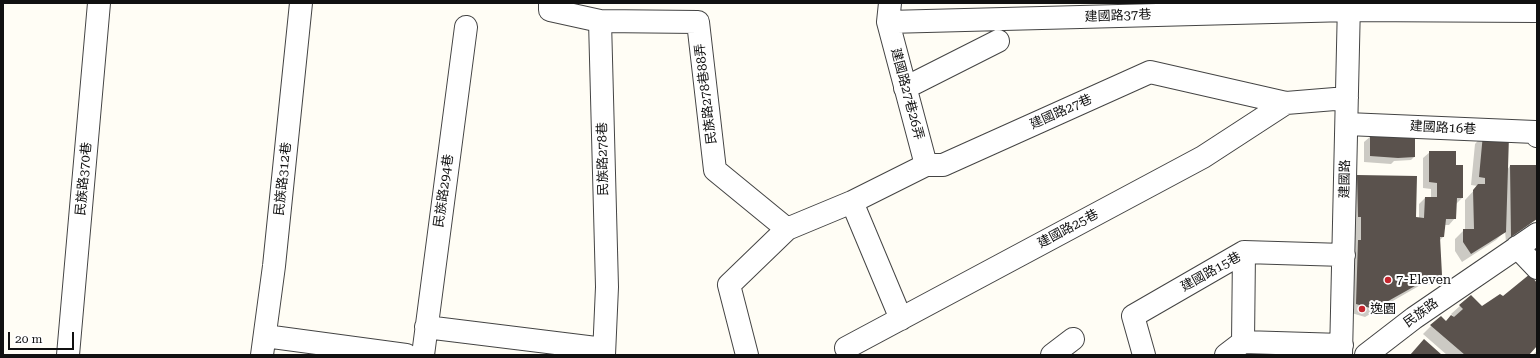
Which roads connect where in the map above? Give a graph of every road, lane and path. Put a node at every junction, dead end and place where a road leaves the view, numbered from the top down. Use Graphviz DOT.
graph roads {
  1 [pos="99,3"];
  2 [pos="302,3"];
  3 [pos="550,3"];
  4 [pos="1349,6"];
  5 [pos="1537,11"];
  6 [pos="889,13"];
  7 [pos="600,21"];
  8 [pos="466,27"];
  9 [pos="998,41"];
  10 [pos="905,88"];
  11 [pos="1347,98"];
  12 [pos="1286,103"];
  13 [pos="1347,124"];
  14 [pos="1537,136"];
  15 [pos="926,165"];
  16 [pos="852,202"];
  17 [pos="787,229"];
  18 [pos="1537,234"];
  19 [pos="1517,247"];
  20 [pos="1244,252"];
  21 [pos="1344,255"];
  22 [pos="1537,268"];
  23 [pos="901,319"];
  24 [pos="426,327"];
  25 [pos="1073,339"];
  26 [pos="1243,342"];
  27 [pos="264,346"];
  28 [pos="846,348"];
  29 [pos="1342,350"];
  30 [pos="604,352"];
  31 [pos="68,355"];
  32 [pos="406,355"];
  33 [pos="423,355"];
  34 [pos="747,355"];
  35 [pos="1052,355"];
  36 [pos="1144,355"];
  37 [pos="1226,355"];
  38 [pos="1366,355"];
  1 -- 31 [label="street, 民族路370巷"];
  2 -- 27 [label="street, 民族路312巷"];
  3 -- 7 [label="street"];
  4 -- 5 [label="street, 建國路37巷"];
  4 -- 6 [label="street, 建國路37巷"];
  4 -- 11 [label="street, 建國路"];
  6 -- 10 [label="street, 建國路27巷26弄"];
  7 -- 17 [label="street, 民族路278巷88弄"];
  7 -- 30 [label="street, 民族路278巷"];
  8 -- 24 [label="street, 民族路294巷"];
  9 -- 10 [label="street"];
  10 -- 15 [label="street, 建國路27巷26弄"];
  11 -- 12 [label="street, 建國路27巷"];
  11 -- 13 [label="street, 建國路"];
  12 -- 15 [label="street, 建國路27巷"];
  12 -- 23 [label="street, 建國路25巷"];
  13 -- 14 [label="street, 建國路16巷"];
  13 -- 21 [label="street, 建國路"];
  15 -- 16 [label="street, 建國路27巷"];
  16 -- 17 [label="street, 建國路27巷"];
  16 -- 23 [label="street"];
  17 -- 34 [label="street"];
  18 -- 19 [label="street, 民族路"];
  19 -- 22 [label="street"];
  19 -- 38 [label="street, 民族路"];
  20 -- 21 [label="street, 建國路15巷"];
  20 -- 26 [label="street"];
  20 -- 36 [label="street, 建國路15巷"];
  21 -- 29 [label="street, 建國路"];
  23 -- 28 [label="street, 建國路25巷"];
  24 -- 30 [label="street"];
  24 -- 33 [label="street, 民族路294巷"];
  25 -- 35 [label="street"];
  26 -- 29 [label="street"];
  26 -- 37 [label="street"];
  27 -- 32 [label="street"];
}
